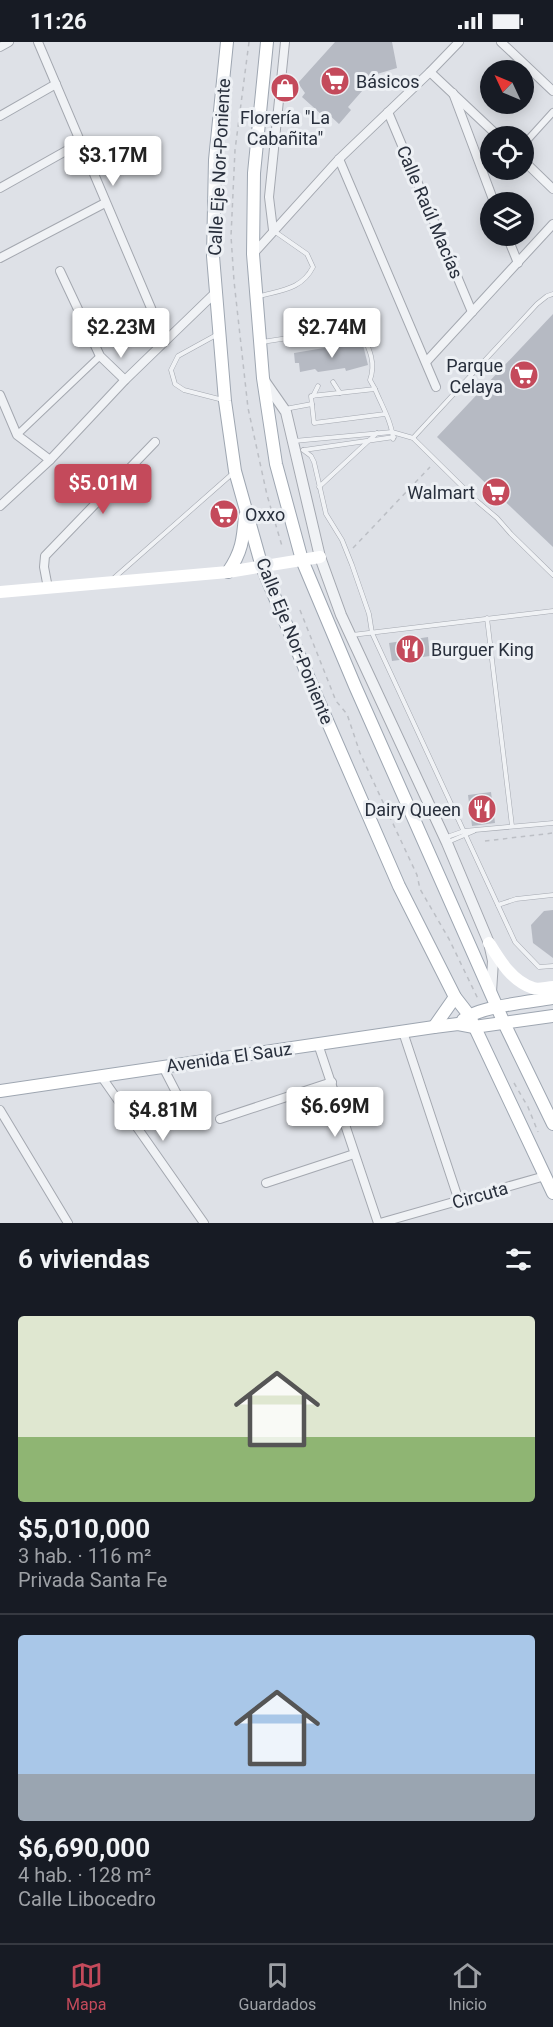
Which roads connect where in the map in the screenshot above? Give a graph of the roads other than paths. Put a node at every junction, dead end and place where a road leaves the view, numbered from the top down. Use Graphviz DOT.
graph roads {
  1 [pos="9,42"];
  2 [pos="38,42"];
  3 [pos="227,42"];
  4 [pos="267,42"];
  5 [pos="285,42"];
  6 [pos="459,42"];
  7 [pos="501,42"];
  8 [pos="0,47"];
  9 [pos="430,72"];
  10 [pos="56,84"];
  11 [pos="553,92"];
  12 [pos="453,93"];
  13 [pos="388,112"];
  14 [pos="553,112"];
  15 [pos="0,116"];
  16 [pos="488,126"];
  17 [pos="534,133"];
  18 [pos="80,143"];
  19 [pos="339,159"];
  20 [pos="534,171"];
  21 [pos="0,189"];
  22 [pos="553,189"];
  23 [pos="490,192"];
  24 [pos="105,203"];
  25 [pos="553,224"];
  26 [pos="273,230"];
  27 [pos="511,246"];
  28 [pos="253,254"];
  29 [pos="0,258"];
  30 [pos="518,263"];
  31 [pos="60,271"];
  32 [pos="215,293"];
  33 [pos="553,294"];
  34 [pos="256,297"];
  35 [pos="472,312"];
  36 [pos="219,334"];
  37 [pos="165,341"];
  38 [pos="260,342"];
  39 [pos="100,356"];
  40 [pos="426,362"];
  41 [pos="263,378"];
  42 [pos="125,380"];
  43 [pos="333,382"];
  44 [pos="318,386"];
  45 [pos="436,387"];
  46 [pos="375,389"];
  47 [pos="340,393"];
  48 [pos="0,395"];
  49 [pos="313,396"];
  50 [pos="225,401"];
  51 [pos="312,404"];
  52 [pos="284,410"];
  53 [pos="385,414"];
  54 [pos="392,432"];
  55 [pos="377,433"];
  56 [pos="17,435"];
  57 [pos="398,435"];
  58 [pos="413,438"];
  59 [pos="393,439"];
  60 [pos="369,441"];
  61 [pos="155,442"];
  62 [pos="296,448"];
  63 [pos="50,460"];
  64 [pos="235,471"];
  65 [pos="319,487"];
  66 [pos="0,506"];
  67 [pos="246,509"];
  68 [pos="320,557"];
  69 [pos="302,560"];
  70 [pos="262,567"];
  71 [pos="228,572"];
  72 [pos="553,575"];
  73 [pos="109,582"];
  74 [pos="48,588"];
  75 [pos="0,592"];
  76 [pos="553,611"];
  77 [pos="487,618"];
  78 [pos="372,633"];
  79 [pos="352,635"];
  80 [pos="553,822"];
  81 [pos="512,826"];
  82 [pos="465,832"];
  83 [pos="446,841"];
  84 [pos="553,895"];
  85 [pos="498,905"];
  86 [pos="489,943"];
  87 [pos="553,966"];
  88 [pos="553,987"];
  89 [pos="491,992"];
  90 [pos="454,997"];
  91 [pos="553,998"];
  92 [pos="498,1007"];
  93 [pos="469,1015"];
  94 [pos="553,1016"];
  95 [pos="504,1023"];
  96 [pos="458,1024"];
  97 [pos="434,1027"];
  98 [pos="474,1027"];
  99 [pos="404,1032"];
  100 [pos="318,1044"];
  101 [pos="163,1067"];
  102 [pos="101,1076"];
  103 [pos="332,1082"];
  104 [pos="0,1091"];
  105 [pos="178,1096"];
  106 [pos="0,1110"];
  107 [pos="220,1119"];
  108 [pos="553,1124"];
  109 [pos="354,1155"];
  110 [pos="545,1176"];
  111 [pos="266,1183"];
  112 [pos="553,1194"];
  113 [pos="459,1201"];
  114 [pos="68,1223"];
  115 [pos="204,1223"];
  116 [pos="379,1223"];
  1 -- 8 [label="street"];
  2 -- 10 [label="street"];
  3 -- 32 [label="main road, Calle Eje Nor-Poniente"];
  4 -- 28 [label="main road, Calle Eje Nor-Poniente"];
  5 -- 26 [label="street"];
  6 -- 9 [label="street"];
  7 -- 11 [label="street"];
  9 -- 12 [label="street"];
  9 -- 13 [label="street"];
  10 -- 15 [label="street"];
  10 -- 18 [label="street"];
  12 -- 16 [label="street"];
  12 -- 23 [label="street"];
  13 -- 19 [label="street"];
  13 -- 35 [label="street, Calle Raúl Macías"];
  14 -- 17 [label="street"];
  18 -- 21 [label="street"];
  18 -- 24 [label="street"];
  19 -- 26 [label="street"];
  19 -- 40 [label="street"];
  20 -- 22 [label="street"];
  24 -- 29 [label="street"];
  24 -- 37 [label="street"];
  25 -- 30 [label="street"];
  26 -- 28 [label="street"];
  26 -- 34 [label="lane"];
  27 -- 30 [label="street"];
  28 -- 34 [label="main road, Calle Eje Nor-Poniente"];
  30 -- 35 [label="street"];
  31 -- 39 [label="street"];
  32 -- 36 [label="main road, Calle Eje Nor-Poniente"];
  32 -- 37 [label="street"];
  33 -- 58 [label="lane"];
  34 -- 38 [label="main road, Calle Eje Nor-Poniente"];
  35 -- 40 [label="street"];
  36 -- 50 [label="main road, Calle Eje Nor-Poniente"];
  36 -- 50 [label="lane"];
  37 -- 42 [label="street"];
  38 -- 41 [label="main road, Calle Eje Nor-Poniente"];
  38 -- 46 [label="lane"];
  39 -- 42 [label="street"];
  39 -- 56 [label="street"];
  40 -- 45 [label="street"];
  41 -- 52 [label="street"];
  41 -- 69 [label="main road, Calle Eje Nor-Poniente"];
  42 -- 63 [label="street"];
  43 -- 47 [label="lane"];
  44 -- 49 [label="lane"];
  46 -- 47 [label="lane"];
  46 -- 53 [label="lane"];
  47 -- 49 [label="lane"];
  48 -- 56 [label="street"];
  49 -- 51 [label="lane"];
  50 -- 64 [label="main road, Calle Eje Nor-Poniente"];
  51 -- 52 [label="lane"];
  51 -- 53 [label="lane"];
  52 -- 62 [label="street"];
  53 -- 54 [label="lane"];
  54 -- 55 [label="lane"];
  54 -- 57 [label="lane"];
  54 -- 59 [label="lane"];
  55 -- 60 [label="lane"];
  55 -- 62 [label="lane"];
  56 -- 63 [label="street"];
  57 -- 58 [label="lane"];
  57 -- 59 [label="lane"];
  58 -- 72 [label="lane"];
  59 -- 60 [label="lane"];
  60 -- 62 [label="lane"];
  60 -- 65 [label="lane"];
  61 -- 74 [label="street"];
  62 -- 65 [label="lane"];
  62 -- 68 [label="street"];
  63 -- 66 [label="street"];
  64 -- 67 [label="main road, Calle Eje Nor-Poniente"];
  64 -- 73 [label="lane"];
  65 -- 78 [label="lane"];
  67 -- 70 [label="main road, Calle Eje Nor-Poniente"];
  67 -- 71 [label="main road"];
  68 -- 69 [label="main road"];
  68 -- 79 [label="street"];
  69 -- 70 [label="main road"];
  69 -- 89 [label="main road, Calle Eje Nor-Poniente"];
  70 -- 71 [label="main road"];
  70 -- 90 [label="main road, Calle Eje Nor-Poniente"];
  71 -- 73 [label="main road"];
  73 -- 74 [label="main road"];
  74 -- 75 [label="main road"];
  76 -- 77 [label="lane"];
  77 -- 78 [label="lane"];
  77 -- 81 [label="lane"];
  78 -- 79 [label="lane"];
  78 -- 82 [label="lane"];
  79 -- 83 [label="street"];
  80 -- 81 [label="lane"];
  81 -- 82 [label="lane"];
  82 -- 83 [label="lane"];
  82 -- 85 [label="lane"];
  83 -- 86 [label="street"];
  84 -- 85 [label="lane"];
  85 -- 87 [label="lane"];
  86 -- 88 [label="main road"];
  86 -- 89 [label="street"];
  89 -- 92 [label="main road, Calle Eje Nor-Poniente"];
  90 -- 93 [label="main road, Calle Eje Nor-Poniente"];
  90 -- 97 [label="main road"];
  91 -- 92 [label="main road"];
  92 -- 93 [label="main road"];
  92 -- 95 [label="main road, Calle Eje Nor-Poniente"];
  93 -- 96 [label="main road"];
  93 -- 98 [label="main road, Calle Eje Nor-Poniente"];
  94 -- 95 [label="main road, Avenida El Sauz"];
  95 -- 98 [label="main road, Avenida El Sauz"];
  95 -- 108 [label="main road, Calle Eje Nor-Poniente"];
  96 -- 97 [label="main road, Avenida El Sauz"];
  96 -- 98 [label="main road, Avenida El Sauz"];
  97 -- 99 [label="main road, Avenida El Sauz"];
  98 -- 110 [label="main road, Calle Eje Nor-Poniente"];
  99 -- 100 [label="main road, Avenida El Sauz"];
  99 -- 113 [label="street"];
  100 -- 101 [label="main road, Avenida El Sauz"];
  100 -- 103 [label="street"];
  101 -- 102 [label="main road, Avenida El Sauz"];
  101 -- 105 [label="street"];
  102 -- 104 [label="main road, Avenida El Sauz"];
  102 -- 115 [label="street"];
  103 -- 107 [label="street"];
  103 -- 109 [label="street"];
  106 -- 114 [label="street"];
  109 -- 111 [label="street"];
  109 -- 116 [label="street"];
  110 -- 112 [label="main road, Calle Eje Nor-Poniente"];
  110 -- 113 [label="street, Circuta"];
  113 -- 116 [label="street, Circuta"];
}
